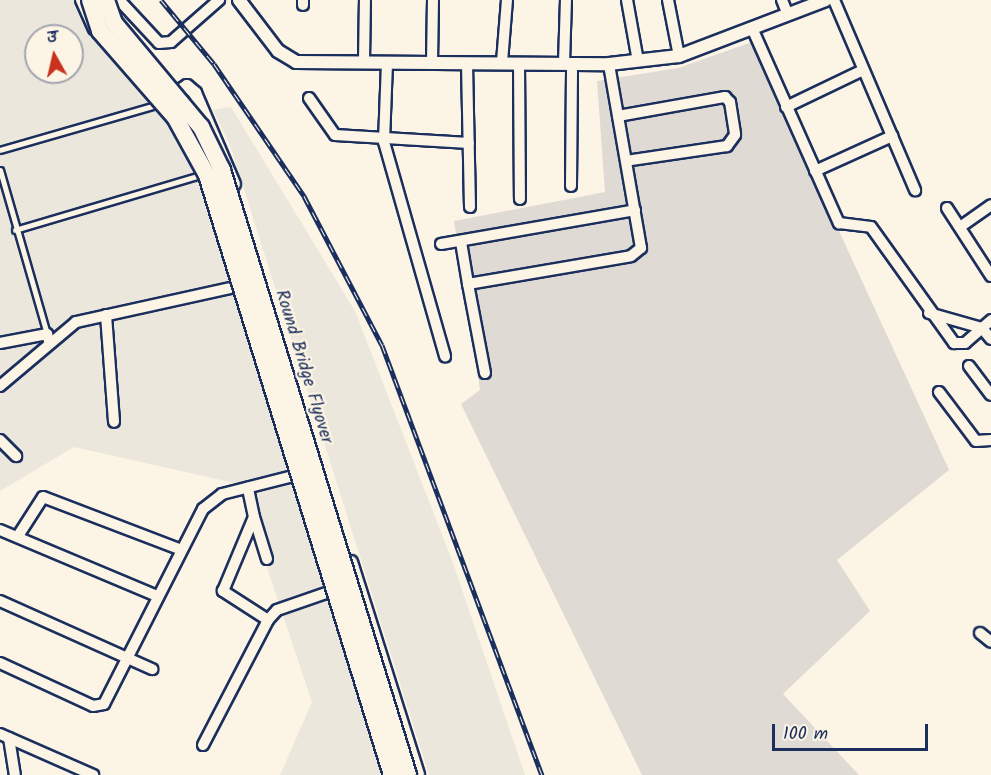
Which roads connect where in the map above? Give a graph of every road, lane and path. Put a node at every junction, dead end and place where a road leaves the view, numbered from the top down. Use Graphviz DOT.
graph roads {
  1 [pos="81,0"];
  2 [pos="90,0"];
  3 [pos="106,0"];
  4 [pos="219,0"];
  5 [pos="239,0"];
  6 [pos="365,0"];
  7 [pos="433,0"];
  8 [pos="507,0"];
  9 [pos="566,0"];
  10 [pos="627,0"];
  11 [pos="668,0"];
  12 [pos="782,0"];
  13 [pos="826,0"];
  14 [pos="834,0"];
  15 [pos="788,15"];
  16 [pos="752,28"];
  17 [pos="679,56"];
  18 [pos="364,61"];
  19 [pos="638,61"];
  20 [pos="502,62"];
  21 [pos="387,63"];
  22 [pos="432,63"];
  23 [pos="519,63"];
  24 [pos="467,64"];
  25 [pos="568,64"];
  26 [pos="609,64"];
  27 [pos="863,70"];
  28 [pos="309,98"];
  29 [pos="159,104"];
  30 [pos="786,107"];
  31 [pos="618,116"];
  32 [pos="892,136"];
  33 [pos="384,142"];
  34 [pos="469,143"];
  35 [pos="0,150"];
  36 [pos="626,161"];
  37 [pos="0,170"];
  38 [pos="815,171"];
  39 [pos="201,175"];
  40 [pos="571,186"];
  41 [pos="915,190"];
  42 [pos="520,199"];
  43 [pos="991,205"];
  44 [pos="470,207"];
  45 [pos="947,208"];
  46 [pos="635,210"];
  47 [pos="960,227"];
  48 [pos="15,230"];
  49 [pos="461,242"];
  50 [pos="441,244"];
  51 [pos="991,276"];
  52 [pos="468,284"];
  53 [pos="235,287"];
  54 [pos="929,313"];
  55 [pos="106,315"];
  56 [pos="991,320"];
  57 [pos="982,328"];
  58 [pos="48,338"];
  59 [pos="991,339"];
  60 [pos="0,343"];
  61 [pos="445,356"];
  62 [pos="969,366"];
  63 [pos="485,373"];
  64 [pos="0,386"];
  65 [pos="939,393"];
  66 [pos="991,395"];
  67 [pos="114,422"];
  68 [pos="0,440"];
  69 [pos="991,440"];
  70 [pos="16,456"];
  71 [pos="293,476"];
  72 [pos="248,488"];
  73 [pos="254,517"];
  74 [pos="0,530"];
  75 [pos="18,536"];
  76 [pos="179,549"];
  77 [pos="267,559"];
  78 [pos="329,592"];
  79 [pos="157,596"];
  80 [pos="0,602"];
  81 [pos="268,620"];
  82 [pos="980,633"];
  83 [pos="991,642"];
  84 [pos="128,657"];
  85 [pos="0,663"];
  86 [pos="152,669"];
  87 [pos="4,736"];
  88 [pos="203,745"];
  89 [pos="15,775"];
  90 [pos="93,775"];
  91 [pos="385,775"];
  92 [pos="392,775"];
  93 [pos="408,775"];
  94 [pos="418,775"];
  1 -- 29 [label="street"];
  2 -- 92 [label="main road, Round Bridge Flyover, bridge"];
  3 -- 4 [label="street"];
  3 -- 93 [label="main road, Round Bridge Flyover, bridge"];
  5 -- 18 [label="street"];
  6 -- 18 [label="street"];
  7 -- 22 [label="street"];
  8 -- 20 [label="street"];
  9 -- 25 [label="street"];
  10 -- 19 [label="street"];
  11 -- 17 [label="street"];
  12 -- 15 [label="street"];
  13 -- 15 [label="street"];
  14 -- 27 [label="street"];
  15 -- 16 [label="street"];
  16 -- 17 [label="street"];
  16 -- 30 [label="street"];
  17 -- 19 [label="street"];
  18 -- 21 [label="street"];
  19 -- 26 [label="street"];
  20 -- 23 [label="street"];
  20 -- 24 [label="street"];
  21 -- 22 [label="street"];
  21 -- 33 [label="street"];
  22 -- 24 [label="street"];
  23 -- 25 [label="street"];
  23 -- 42 [label="street"];
  24 -- 34 [label="street"];
  25 -- 26 [label="street"];
  25 -- 40 [label="street"];
  26 -- 31 [label="street"];
  27 -- 30 [label="street"];
  27 -- 32 [label="street"];
  28 -- 33 [label="street"];
  29 -- 35 [label="lane"];
  29 -- 39 [label="street"];
  29 -- 94 [label="street"];
  30 -- 38 [label="street"];
  31 -- 36 [label="street"];
  31 -- 36 [label="street"];
  32 -- 38 [label="street"];
  32 -- 41 [label="street"];
  33 -- 34 [label="street"];
  33 -- 61 [label="street"];
  34 -- 44 [label="street"];
  36 -- 46 [label="street"];
  37 -- 48 [label="lane"];
  38 -- 54 [label="street"];
  39 -- 48 [label="lane"];
  39 -- 53 [label="street"];
  43 -- 47 [label="street"];
  45 -- 47 [label="street"];
  46 -- 49 [label="street"];
  46 -- 52 [label="street"];
  47 -- 51 [label="street"];
  48 -- 58 [label="lane"];
  49 -- 50 [label="street"];
  49 -- 52 [label="street"];
  52 -- 63 [label="street"];
  53 -- 55 [label="street"];
  53 -- 71 [label="street"];
  54 -- 57 [label="street"];
  54 -- 57 [label="street"];
  55 -- 58 [label="street"];
  55 -- 67 [label="street"];
  56 -- 57 [label="street"];
  57 -- 59 [label="street"];
  58 -- 60 [label="street"];
  58 -- 64 [label="street"];
  62 -- 66 [label="street"];
  65 -- 69 [label="street"];
  68 -- 70 [label="street"];
  71 -- 72 [label="street"];
  71 -- 78 [label="street"];
  72 -- 73 [label="street"];
  72 -- 76 [label="street"];
  73 -- 77 [label="street"];
  73 -- 81 [label="street"];
  74 -- 75 [label="street"];
  75 -- 76 [label="street"];
  75 -- 79 [label="street"];
  76 -- 79 [label="street"];
  78 -- 81 [label="street"];
  78 -- 91 [label="street"];
  79 -- 84 [label="street"];
  80 -- 84 [label="street"];
  81 -- 88 [label="street"];
  82 -- 83 [label="street"];
  84 -- 85 [label="street"];
  84 -- 86 [label="street"];
  87 -- 89 [label="street"];
  87 -- 90 [label="street"];
}
